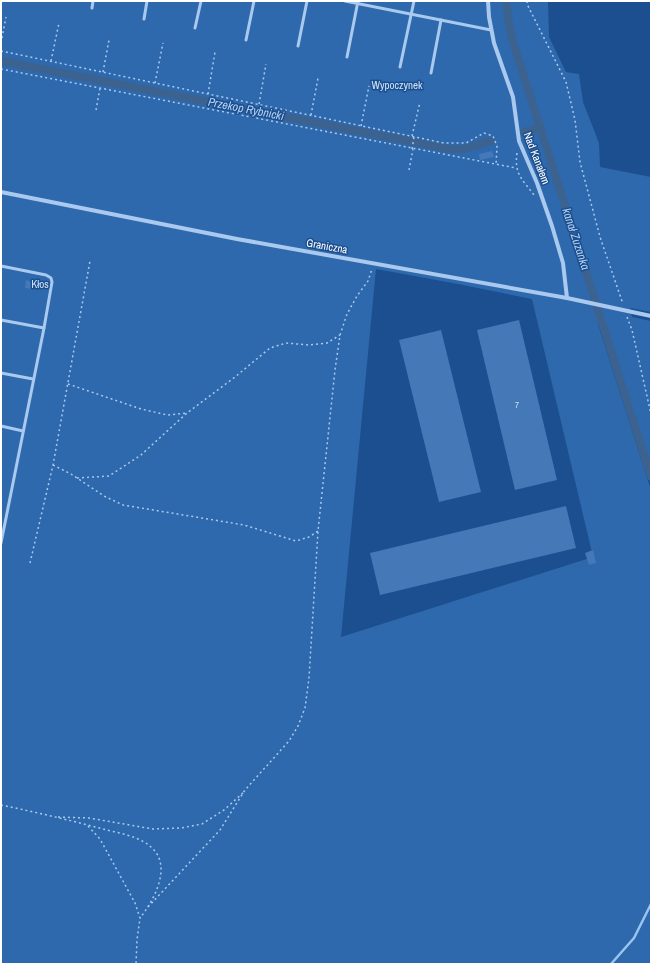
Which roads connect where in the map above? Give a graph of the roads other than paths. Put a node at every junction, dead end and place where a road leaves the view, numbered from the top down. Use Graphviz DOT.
graph roads {
  1 [pos="93,1"];
  2 [pos="147,1"];
  3 [pos="201,1"];
  4 [pos="254,1"];
  5 [pos="307,1"];
  6 [pos="345,1"];
  7 [pos="414,1"];
  8 [pos="488,1"];
  9 [pos="357,2"];
  10 [pos="92,8"];
  11 [pos="411,14"];
  12 [pos="144,19"];
  13 [pos="441,20"];
  14 [pos="195,28"];
  15 [pos="491,30"];
  16 [pos="246,40"];
  17 [pos="298,46"];
  18 [pos="347,57"];
  19 [pos="400,67"];
  20 [pos="431,73"];
  21 [pos="1,192"];
  22 [pos="1,266"];
  23 [pos="567,298"];
  24 [pos="651,316"];
  25 [pos="1,320"];
  26 [pos="44,328"];
  27 [pos="1,373"];
  28 [pos="33,379"];
  29 [pos="1,426"];
  30 [pos="23,431"];
  31 [pos="1,517"];
  32 [pos="6,518"];
  33 [pos="1,543"];
  1 -- 10 [label="lane"];
  2 -- 12 [label="lane"];
  3 -- 14 [label="lane"];
  4 -- 16 [label="lane"];
  5 -- 17 [label="lane"];
  6 -- 9 [label="lane"];
  7 -- 11 [label="lane"];
  8 -- 15 [label="street, Nad Kanałem"];
  9 -- 11 [label="lane"];
  9 -- 18 [label="lane"];
  11 -- 13 [label="lane"];
  11 -- 19 [label="lane"];
  13 -- 15 [label="lane"];
  13 -- 20 [label="lane"];
  15 -- 23 [label="street, Nad Kanałem"];
  21 -- 23 [label="street, Graniczna"];
  22 -- 26 [label="lane"];
  23 -- 24 [label="street, Graniczna"];
  25 -- 26 [label="lane"];
  26 -- 28 [label="lane"];
  27 -- 28 [label="lane"];
  28 -- 30 [label="lane"];
  29 -- 30 [label="lane"];
  30 -- 32 [label="lane"];
  31 -- 32 [label="lane"];
  32 -- 33 [label="lane"];
}
